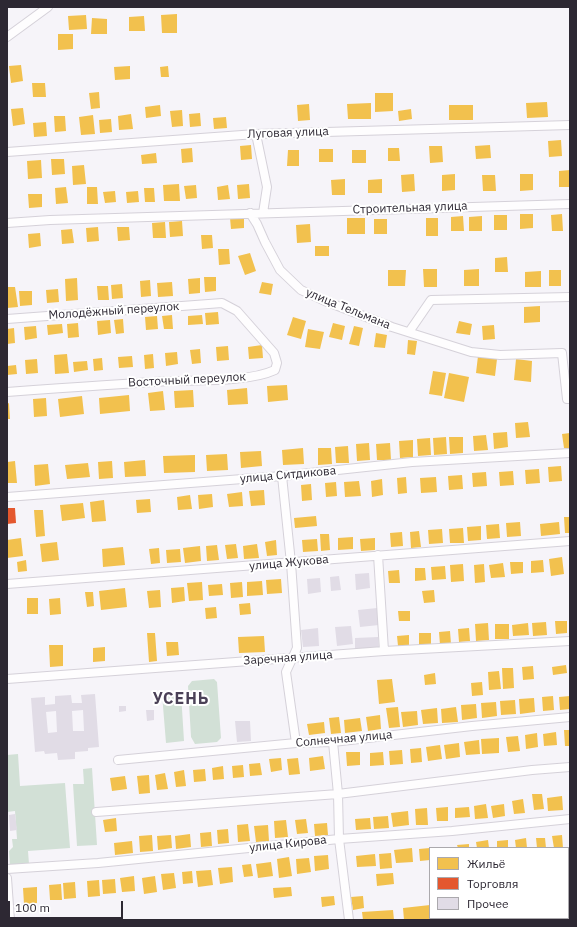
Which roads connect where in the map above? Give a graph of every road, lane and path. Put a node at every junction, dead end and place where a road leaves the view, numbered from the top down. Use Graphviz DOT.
graph roads {
  1 [pos="48,7"];
  2 [pos="7,37"];
  3 [pos="570,125"];
  4 [pos="256,134"];
  5 [pos="7,152"];
  6 [pos="570,204"];
  7 [pos="250,213"];
  8 [pos="263,213"];
  9 [pos="7,223"];
  10 [pos="570,297"];
  11 [pos="222,303"];
  12 [pos="7,319"];
  13 [pos="409,332"];
  14 [pos="7,392"];
  15 [pos="570,398"];
  16 [pos="570,453"];
  17 [pos="282,476"];
  18 [pos="7,497"];
  19 [pos="570,541"];
  20 [pos="378,555"];
  21 [pos="290,563"];
  22 [pos="7,584"];
  23 [pos="570,641"];
  24 [pos="384,650"];
  25 [pos="293,658"];
  26 [pos="7,679"];
  27 [pos="570,717"];
  28 [pos="333,742"];
  29 [pos="296,743"];
  30 [pos="118,760"];
  31 [pos="570,767"];
  32 [pos="338,794"];
  33 [pos="96,812"];
  34 [pos="570,819"];
  35 [pos="340,839"];
  36 [pos="7,869"];
  37 [pos="7,878"];
  38 [pos="550,919"];
  39 [pos="10,920"];
  40 [pos="349,920"];
  41 [pos="539,920"];
  1 -- 2 [label="street"];
  3 -- 4 [label="street, Луговая улица"];
  4 -- 5 [label="street, Луговая улица"];
  4 -- 8 [label="street"];
  6 -- 8 [label="street, Строительная улица"];
  7 -- 8 [label="street, Строительная улица"];
  7 -- 9 [label="street"];
  7 -- 13 [label="street, улица Тельмана"];
  10 -- 13 [label="street"];
  11 -- 12 [label="street, Молодёжный переулок"];
  11 -- 14 [label="street, Восточный переулок"];
  13 -- 15 [label="street, улица Тельмана"];
  16 -- 17 [label="street, улица Ситдикова"];
  17 -- 18 [label="street, улица Ситдикова"];
  17 -- 21 [label="street"];
  19 -- 20 [label="street, улица Жукова"];
  20 -- 21 [label="street, улица Жукова"];
  20 -- 24 [label="street"];
  21 -- 22 [label="street, улица Жукова"];
  21 -- 25 [label="street"];
  23 -- 24 [label="street, Заречная улица"];
  24 -- 25 [label="street, Заречная улица"];
  25 -- 26 [label="street, Заречная улица"];
  25 -- 29 [label="street"];
  27 -- 28 [label="street, Солнечная улица"];
  28 -- 29 [label="street, Солнечная улица"];
  28 -- 32 [label="street"];
  29 -- 30 [label="street, Солнечная улица"];
  31 -- 32 [label="street"];
  32 -- 33 [label="street"];
  32 -- 35 [label="street"];
  34 -- 35 [label="street, улица Кирова"];
  35 -- 36 [label="street, улица Кирова"];
  35 -- 40 [label="street"];
  37 -- 39 [label="street"];
  38 -- 41 [label="street"];
}
